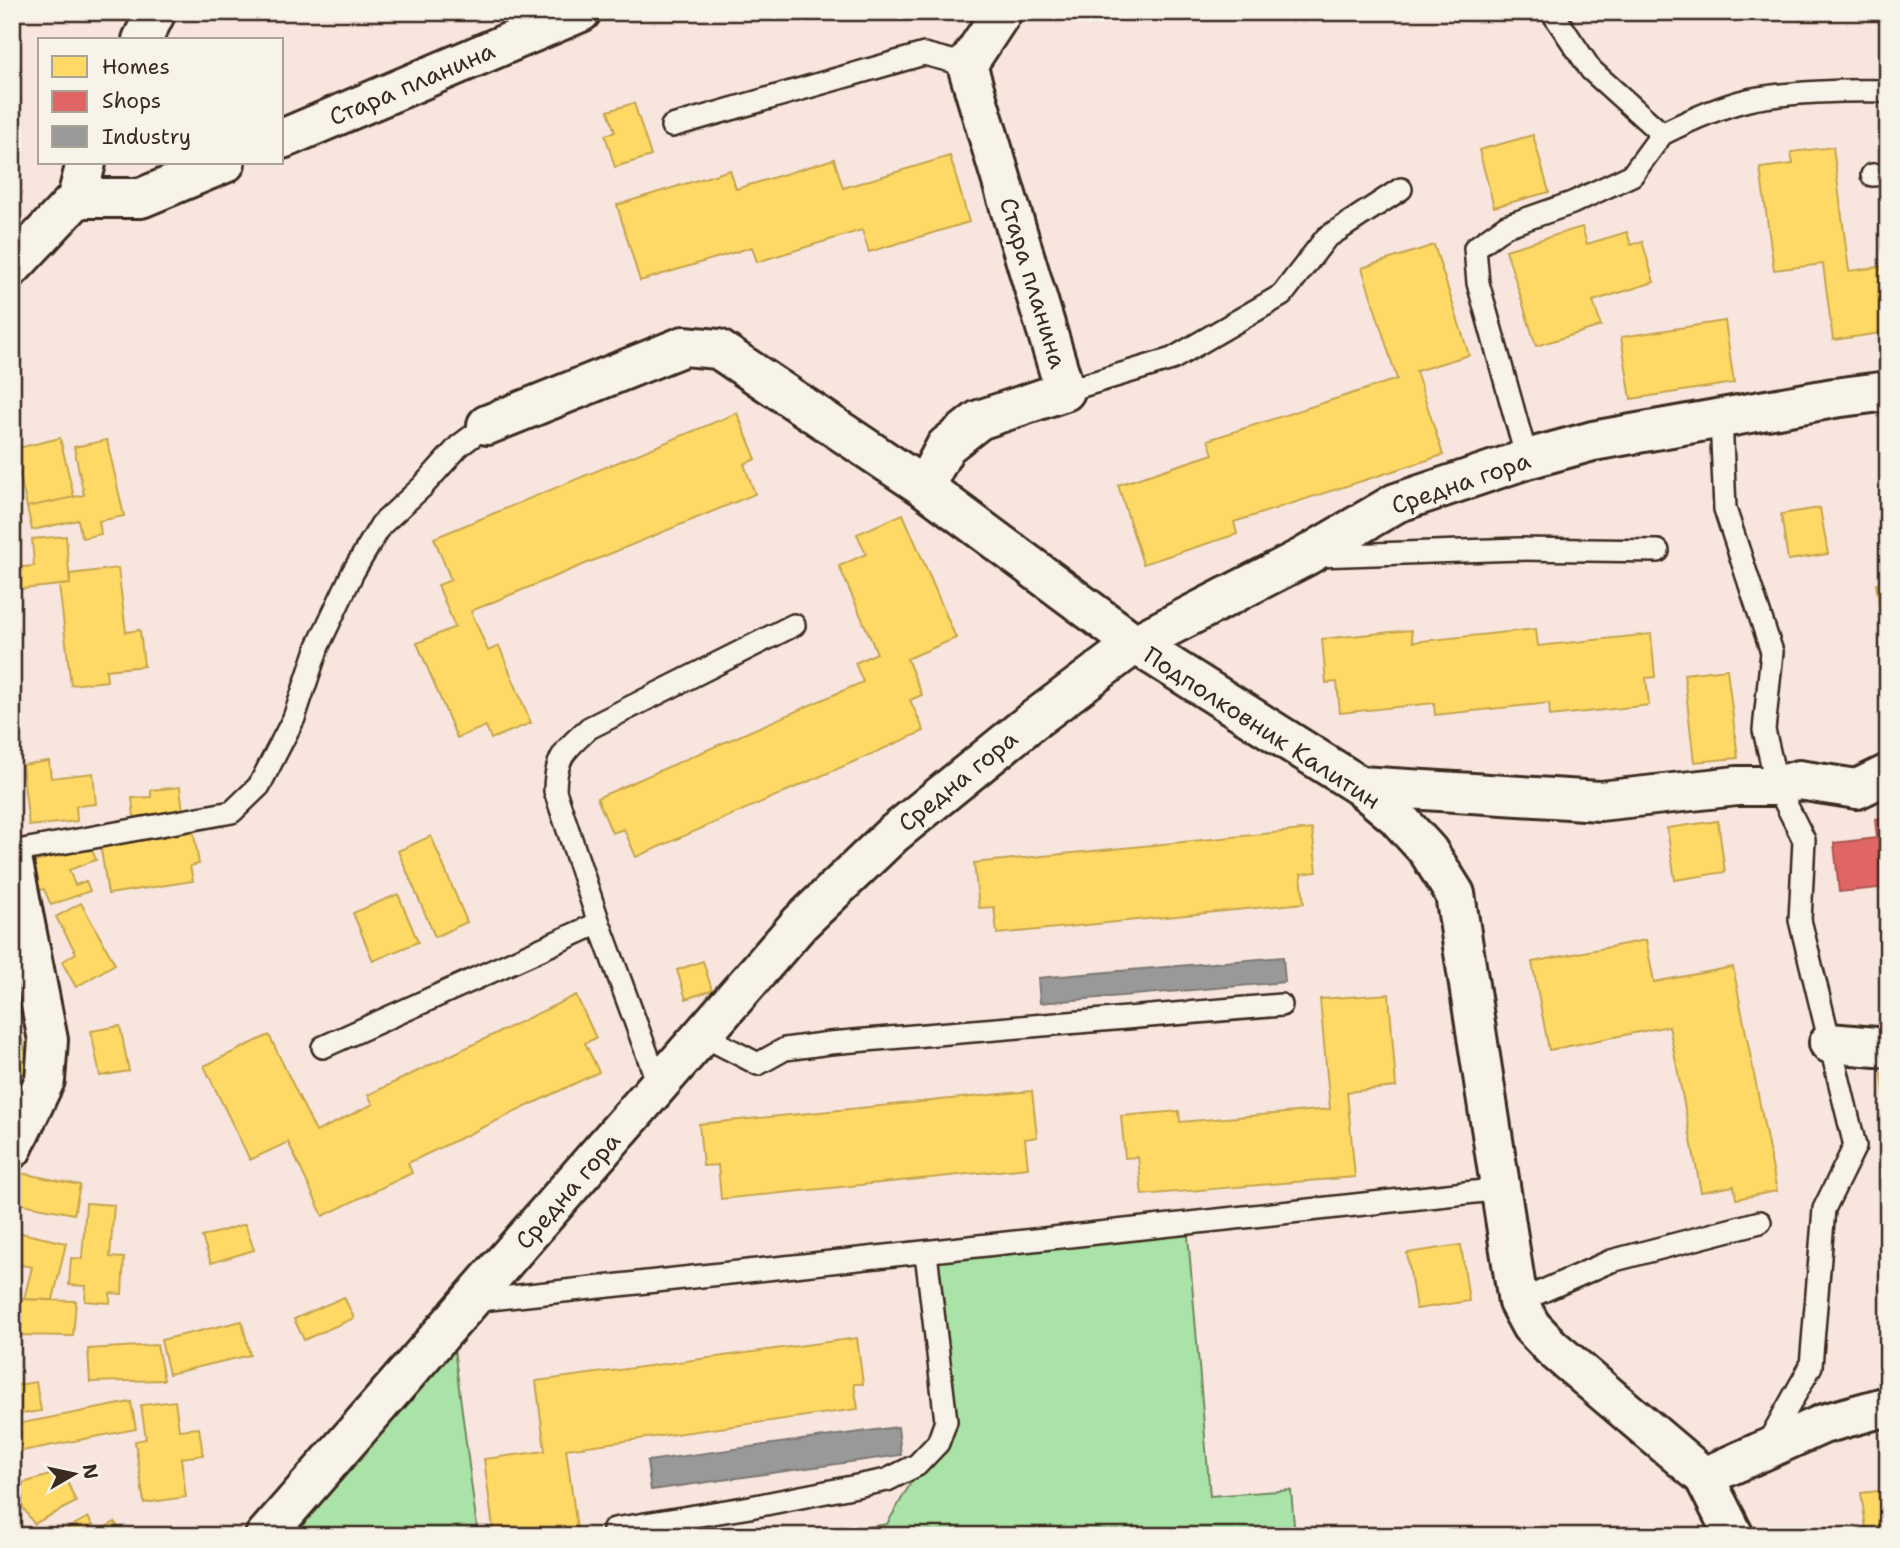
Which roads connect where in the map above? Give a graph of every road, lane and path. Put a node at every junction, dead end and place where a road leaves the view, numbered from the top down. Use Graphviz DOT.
graph roads {
  1 [pos="156,12"];
  2 [pos="581,12"];
  3 [pos="1002,12"];
  4 [pos="1552,12"];
  5 [pos="143,38"];
  6 [pos="967,65"];
  7 [pos="1888,91"];
  8 [pos="672,126"];
  9 [pos="1662,134"];
  10 [pos="284,138"];
  11 [pos="223,164"];
  12 [pos="82,180"];
  13 [pos="1401,189"];
  14 [pos="12,267"];
  15 [pos="1065,391"];
  16 [pos="1888,391"];
  17 [pos="1721,418"];
  18 [pos="486,425"];
  19 [pos="1527,459"];
  20 [pos="924,487"];
  21 [pos="1658,551"];
  22 [pos="1304,556"];
  23 [pos="794,625"];
  24 [pos="1135,644"];
  25 [pos="1888,774"];
  26 [pos="1360,786"];
  27 [pos="1777,786"];
  28 [pos="12,852"];
  29 [pos="12,858"];
  30 [pos="599,923"];
  31 [pos="1281,1005"];
  32 [pos="702,1035"];
  33 [pos="1829,1043"];
  34 [pos="323,1047"];
  35 [pos="1888,1048"];
  36 [pos="659,1086"];
  37 [pos="12,1149"];
  38 [pos="1502,1189"];
  39 [pos="1760,1222"];
  40 [pos="926,1253"];
  41 [pos="472,1301"];
  42 [pos="1518,1301"];
  43 [pos="1888,1406"];
  44 [pos="1763,1450"];
  45 [pos="1704,1477"];
  46 [pos="614,1529"];
  47 [pos="265,1536"];
  48 [pos="1734,1536"];
  1 -- 5 [label="street"];
  2 -- 10 [label="street, Стара планина"];
  3 -- 6 [label="street"];
  4 -- 9 [label="lane"];
  6 -- 8 [label="lane"];
  6 -- 15 [label="street, Стара планина"];
  7 -- 9 [label="lane"];
  9 -- 19 [label="lane"];
  11 -- 12 [label="street"];
  12 -- 14 [label="street"];
  13 -- 15 [label="lane"];
  15 -- 20 [label="street, Стара планина"];
  16 -- 17 [label="street, Средна гора"];
  17 -- 19 [label="street, Средна гора"];
  17 -- 27 [label="lane"];
  18 -- 20 [label="street, Подполковник Калитин"];
  18 -- 28 [label="lane"];
  19 -- 22 [label="street, Средна гора"];
  20 -- 24 [label="street, Подполковник Калитин"];
  21 -- 22 [label="lane"];
  22 -- 24 [label="street, Средна гора"];
  23 -- 30 [label="lane"];
  24 -- 26 [label="street, Подполковник Калитин"];
  24 -- 32 [label="street, Средна гора"];
  25 -- 27 [label="street"];
  26 -- 27 [label="street"];
  26 -- 38 [label="street, Подполковник Калитин"];
  27 -- 33 [label="lane"];
  29 -- 37 [label="street"];
  30 -- 34 [label="lane"];
  30 -- 36 [label="lane"];
  31 -- 32 [label="lane"];
  32 -- 36 [label="street, Средна гора"];
  33 -- 35 [label="street"];
  33 -- 44 [label="lane"];
  36 -- 41 [label="street, Средна гора"];
  38 -- 40 [label="lane"];
  38 -- 42 [label="street, Подполковник Калитин"];
  39 -- 42 [label="lane"];
  40 -- 41 [label="lane"];
  40 -- 46 [label="lane"];
  41 -- 47 [label="street, Средна гора"];
  42 -- 45 [label="street, Подполковник Калитин"];
  43 -- 44 [label="street"];
  44 -- 45 [label="street"];
  45 -- 48 [label="street, Подполковник Калитин"];
}
